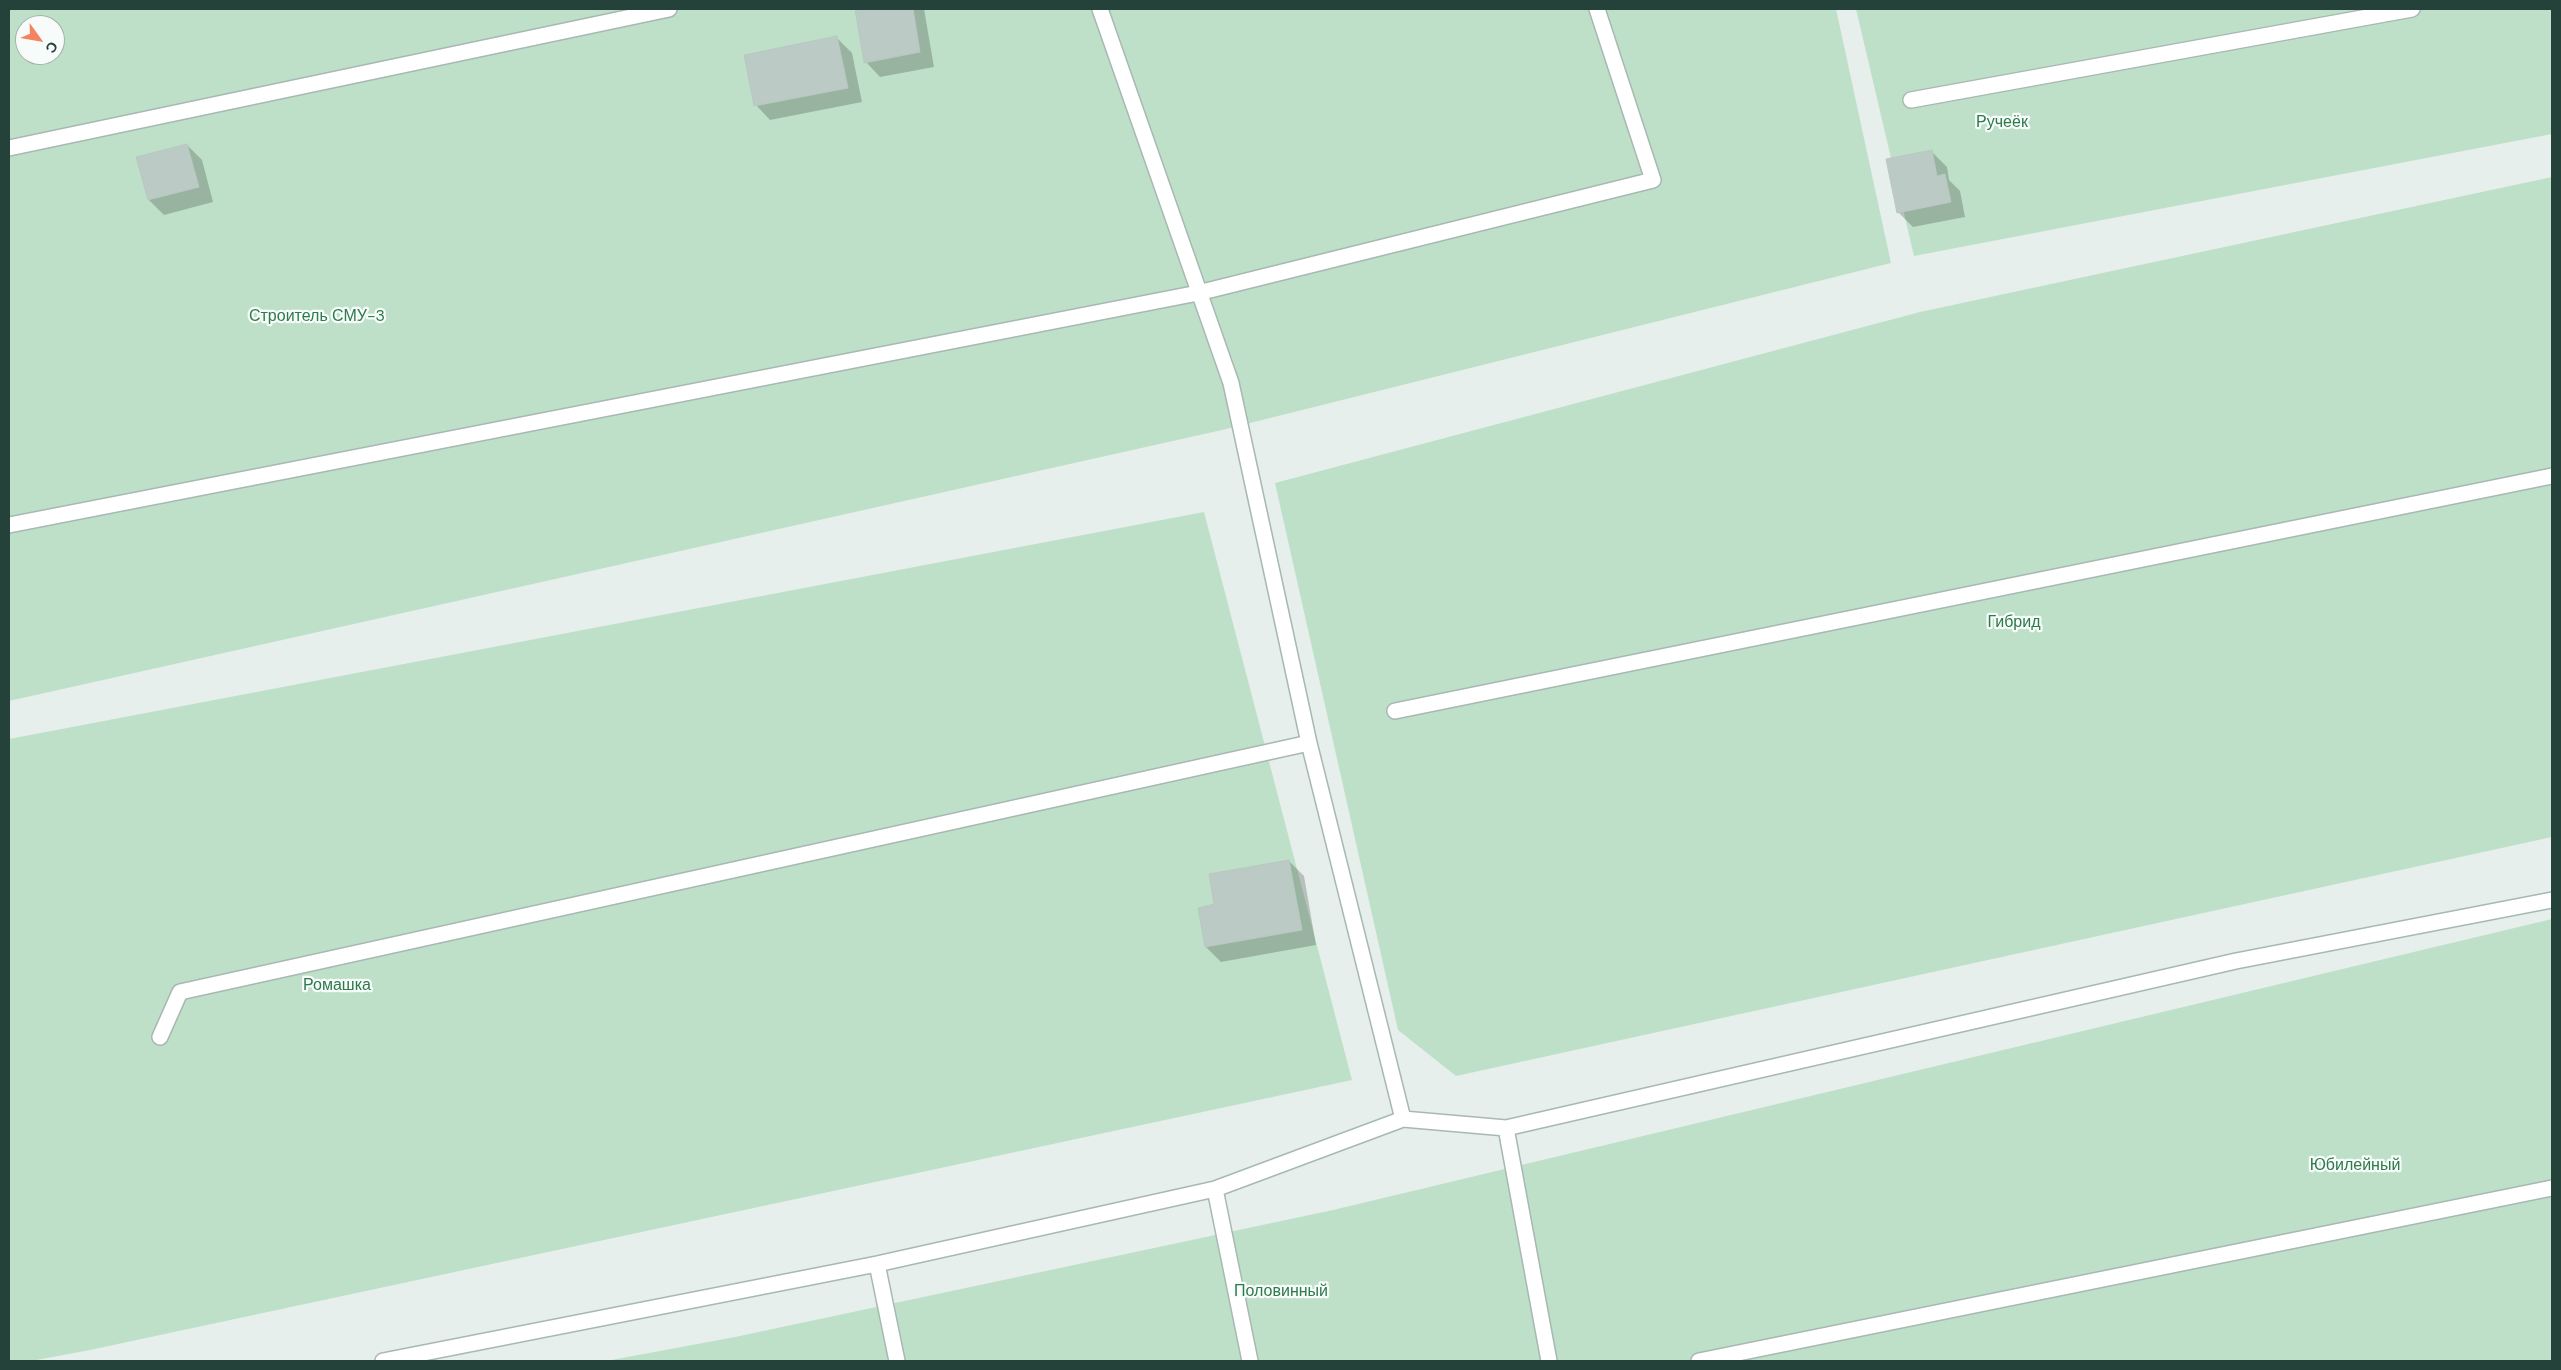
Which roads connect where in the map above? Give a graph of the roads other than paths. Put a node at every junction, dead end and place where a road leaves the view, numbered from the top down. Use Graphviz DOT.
graph roads {
  1 [pos="669,9"];
  2 [pos="1100,9"];
  3 [pos="1597,9"];
  4 [pos="2412,9"];
  5 [pos="1910,100"];
  6 [pos="9,148"];
  7 [pos="1198,293"];
  8 [pos="2552,476"];
  9 [pos="9,525"];
  10 [pos="1395,711"];
  11 [pos="1309,743"];
  12 [pos="2552,900"];
  13 [pos="160,1037"];
  14 [pos="1403,1119"];
  15 [pos="1506,1128"];
  16 [pos="2552,1188"];
  17 [pos="1215,1189"];
  18 [pos="877,1264"];
  19 [pos="459,1354"];
  20 [pos="383,1361"];
  21 [pos="896,1361"];
  22 [pos="1250,1361"];
  23 [pos="1549,1361"];
  24 [pos="1699,1361"];
  1 -- 6 [label="lane"];
  2 -- 7 [label="lane"];
  3 -- 7 [label="lane"];
  4 -- 5 [label="lane"];
  7 -- 9 [label="lane"];
  7 -- 11 [label="lane"];
  8 -- 10 [label="lane"];
  11 -- 13 [label="lane"];
  11 -- 14 [label="lane"];
  12 -- 15 [label="lane"];
  14 -- 15 [label="lane"];
  14 -- 17 [label="lane"];
  15 -- 23 [label="lane"];
  16 -- 24 [label="lane"];
  17 -- 18 [label="lane"];
  17 -- 22 [label="lane"];
  18 -- 19 [label="lane"];
  18 -- 21 [label="lane"];
  19 -- 20 [label="lane"];
}
